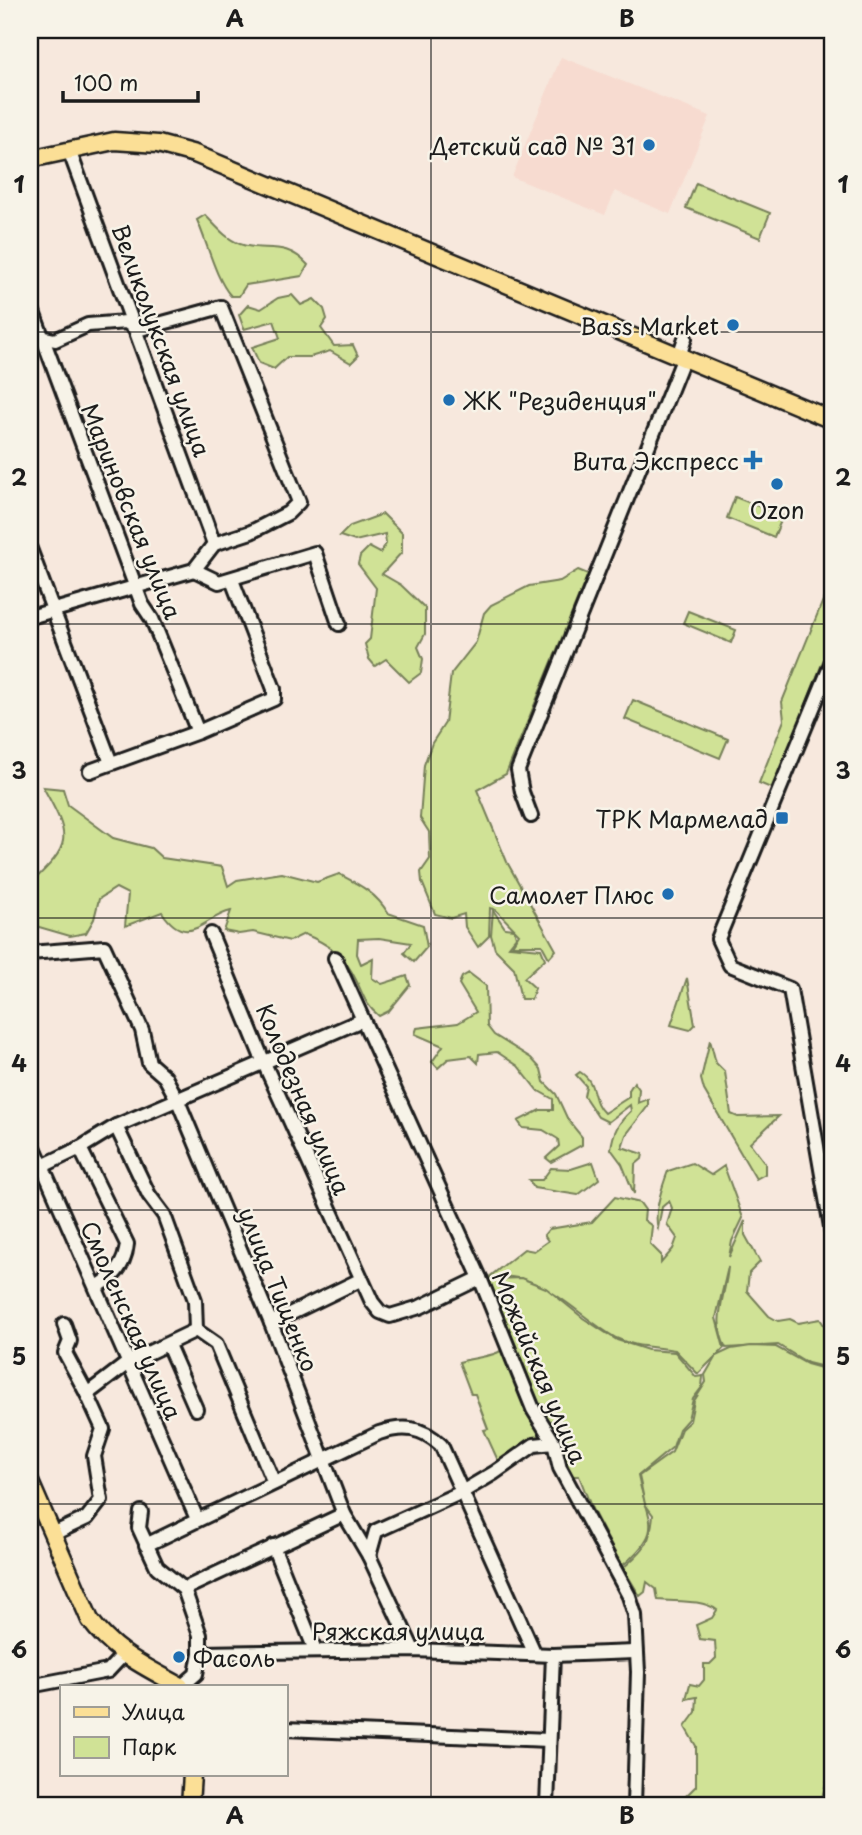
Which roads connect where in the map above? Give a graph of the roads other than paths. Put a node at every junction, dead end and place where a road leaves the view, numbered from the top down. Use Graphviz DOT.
graph roads {
  1 [pos="69,150"];
  2 [pos="30,159"];
  3 [pos="30,304"];
  4 [pos="137,330"];
  5 [pos="36,338"];
  6 [pos="685,338"];
  7 [pos="684,357"];
  8 [pos="832,419"];
  9 [pos="214,544"];
  10 [pos="30,549"];
  11 [pos="194,570"];
  12 [pos="232,580"];
  13 [pos="135,585"];
  14 [pos="53,609"];
  15 [pos="30,617"];
  16 [pos="339,624"];
  17 [pos="832,662"];
  18 [pos="198,732"];
  19 [pos="111,763"];
  20 [pos="90,771"];
  21 [pos="531,816"];
  22 [pos="211,934"];
  23 [pos="30,953"];
  24 [pos="335,958"];
  25 [pos="362,1020"];
  26 [pos="264,1063"];
  27 [pos="178,1101"];
  28 [pos="116,1126"];
  29 [pos="30,1138"];
  30 [pos="80,1149"];
  31 [pos="35,1170"];
  32 [pos="832,1233"];
  33 [pos="480,1278"];
  34 [pos="360,1280"];
  35 [pos="96,1287"];
  36 [pos="271,1323"];
  37 [pos="64,1324"];
  38 [pos="196,1330"];
  39 [pos="168,1345"];
  40 [pos="129,1362"];
  41 [pos="87,1394"];
  42 [pos="196,1409"];
  43 [pos="554,1443"];
  44 [pos="324,1457"];
  45 [pos="30,1482"];
  46 [pos="274,1483"];
  47 [pos="462,1492"];
  48 [pos="141,1512"];
  49 [pos="344,1514"];
  50 [pos="197,1519"];
  51 [pos="53,1535"];
  52 [pos="146,1545"];
  53 [pos="273,1546"];
  54 [pos="369,1556"];
  55 [pos="184,1589"];
  56 [pos="314,1650"];
  57 [pos="413,1650"];
  58 [pos="534,1652"];
  59 [pos="635,1652"];
  60 [pos="200,1653"];
  61 [pos="553,1654"];
  62 [pos="123,1655"];
  63 [pos="179,1685"];
  64 [pos="182,1685"];
  65 [pos="30,1686"];
  66 [pos="287,1729"];
  67 [pos="549,1740"];
  68 [pos="192,1776"];
  69 [pos="190,1805"];
  70 [pos="547,1805"];
  71 [pos="634,1805"];
  1 -- 2 [label="main road"];
  1 -- 4 [label="street, Великолукская улица"];
  1 -- 7 [label="main road"];
  3 -- 5 [label="street, Мариновская улица"];
  4 -- 5 [label="street"];
  4 -- 9 [label="street, Великолукская улица"];
  4 -- 9 [label="street"];
  5 -- 13 [label="street, Мариновская улица"];
  6 -- 7 [label="street"];
  7 -- 8 [label="main road"];
  7 -- 21 [label="street"];
  9 -- 11 [label="street"];
  10 -- 14 [label="street"];
  11 -- 12 [label="street"];
  11 -- 13 [label="street"];
  12 -- 16 [label="street"];
  12 -- 18 [label="street"];
  13 -- 14 [label="street"];
  13 -- 18 [label="street, Мариновская улица"];
  14 -- 15 [label="street"];
  14 -- 19 [label="street"];
  17 -- 32 [label="street"];
  18 -- 19 [label="street"];
  19 -- 20 [label="street"];
  22 -- 26 [label="street, Колодезная улица"];
  23 -- 27 [label="street, улица Тищенко"];
  24 -- 25 [label="street, Можайская улица"];
  25 -- 26 [label="street"];
  25 -- 33 [label="street, Можайская улица"];
  26 -- 27 [label="street"];
  26 -- 34 [label="street, Колодезная улица"];
  27 -- 28 [label="street"];
  27 -- 36 [label="street, улица Тищенко"];
  28 -- 30 [label="street"];
  28 -- 38 [label="street"];
  29 -- 31 [label="street, Смоленская улица"];
  30 -- 31 [label="street"];
  30 -- 35 [label="street"];
  31 -- 35 [label="street, Смоленская улица"];
  33 -- 34 [label="street, Колодезная улица"];
  33 -- 43 [label="street, Можайская улица"];
  34 -- 36 [label="street"];
  35 -- 40 [label="street, Смоленская улица"];
  36 -- 44 [label="street, улица Тищенко"];
  37 -- 41 [label="street"];
  38 -- 39 [label="street"];
  38 -- 46 [label="street"];
  39 -- 40 [label="street"];
  39 -- 42 [label="street"];
  40 -- 41 [label="street"];
  40 -- 50 [label="street, Смоленская улица"];
  41 -- 51 [label="street"];
  43 -- 47 [label="street"];
  43 -- 59 [label="street, Можайская улица"];
  44 -- 46 [label="street"];
  44 -- 47 [label="street"];
  44 -- 49 [label="street, улица Тищенко"];
  45 -- 51 [label="main road"];
  46 -- 50 [label="street"];
  47 -- 54 [label="street"];
  47 -- 58 [label="street"];
  48 -- 52 [label="street"];
  49 -- 53 [label="street"];
  49 -- 54 [label="street, улица Тищенко"];
  50 -- 52 [label="street"];
  51 -- 62 [label="main road"];
  52 -- 55 [label="street"];
  53 -- 55 [label="street"];
  53 -- 56 [label="street"];
  54 -- 57 [label="street, улица Тищенко"];
  55 -- 60 [label="street"];
  56 -- 57 [label="street, Ряжская улица"];
  56 -- 60 [label="street, Ряжская улица"];
  57 -- 58 [label="street, Ряжская улица"];
  58 -- 61 [label="street, Ряжская улица"];
  59 -- 61 [label="street, Ряжская улица"];
  59 -- 71 [label="street, Можайская улица"];
  60 -- 64 [label="street"];
  61 -- 67 [label="street"];
  62 -- 63 [label="main road"];
  62 -- 65 [label="street"];
  66 -- 67 [label="street"];
  67 -- 70 [label="street"];
  68 -- 69 [label="main road"];
}
